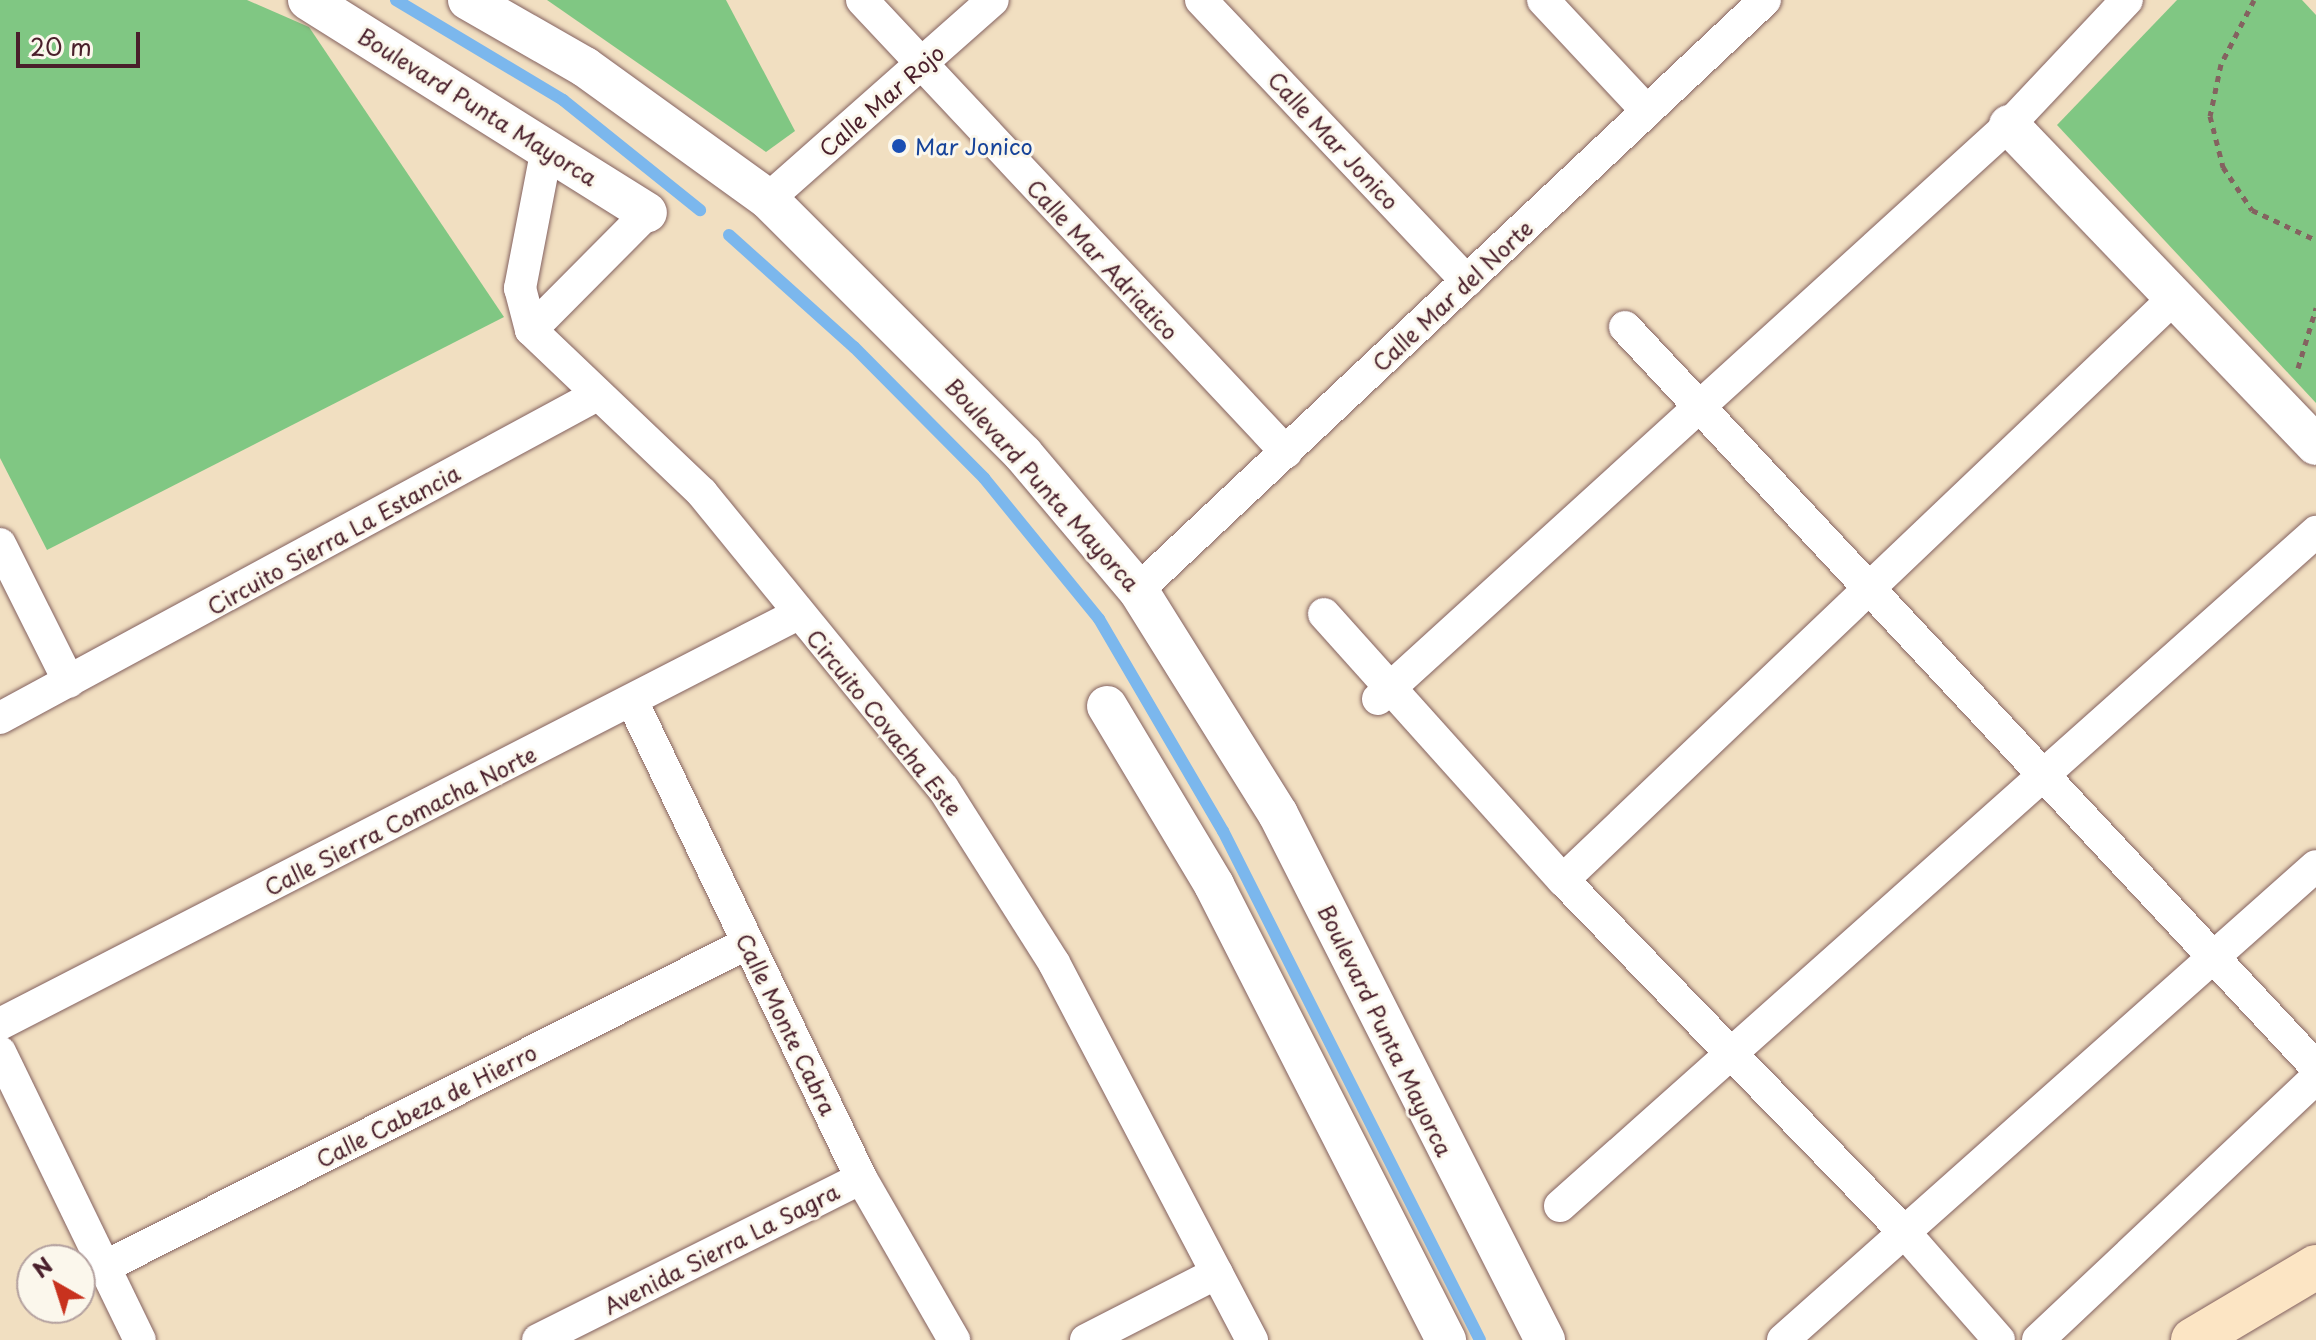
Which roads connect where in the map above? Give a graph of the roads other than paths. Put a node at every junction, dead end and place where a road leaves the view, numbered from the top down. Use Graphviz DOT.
graph roads {
  1 [pos="308,0"];
  2 [pos="468,0"];
  3 [pos="862,0"];
  4 [pos="993,0"];
  5 [pos="1201,0"];
  6 [pos="1543,0"];
  7 [pos="1765,0"];
  8 [pos="2127,0"];
  9 [pos="921,66"];
  10 [pos="1647,111"];
  11 [pos="2009,125"];
  12 [pos="547,148"];
  13 [pos="768,199"];
  14 [pos="647,213"];
  15 [pos="1467,281"];
  16 [pos="2174,298"];
  17 [pos="1625,327"];
  18 [pos="531,330"];
  19 [pos="597,395"];
  20 [pos="1697,407"];
  21 [pos="2316,445"];
  22 [pos="1286,452"];
  23 [pos="2316,532"];
  24 [pos="0,544"];
  25 [pos="1138,590"];
  26 [pos="1873,590"];
  27 [pos="798,614"];
  28 [pos="1324,614"];
  29 [pos="69,682"];
  30 [pos="1384,694"];
  31 [pos="632,701"];
  32 [pos="1107,706"];
  33 [pos="0,718"];
  34 [pos="2043,776"];
  35 [pos="2316,866"];
  36 [pos="1563,880"];
  37 [pos="748,943"];
  38 [pos="2216,956"];
  39 [pos="0,1024"];
  40 [pos="0,1052"];
  41 [pos="1733,1053"];
  42 [pos="2316,1067"];
  43 [pos="2316,1078"];
  44 [pos="861,1178"];
  45 [pos="1560,1206"];
  46 [pos="1906,1234"];
  47 [pos="104,1267"];
  48 [pos="2316,1267"];
  49 [pos="1217,1273"];
  50 [pos="140,1340"];
  51 [pos="538,1340"];
  52 [pos="954,1340"];
  53 [pos="1086,1340"];
  54 [pos="1252,1340"];
  55 [pos="1446,1340"];
  56 [pos="1545,1340"];
  57 [pos="1783,1340"];
  58 [pos="1999,1340"];
  59 [pos="2038,1340"];
  60 [pos="2193,1340"];
  1 -- 12 [label="street, Boulevard Punta Mayorca"];
  2 -- 13 [label="street, Boulevard Punta Mayorca"];
  3 -- 9 [label="street, Calle Mar Adriatico"];
  4 -- 9 [label="street, Calle Mar Rojo"];
  5 -- 15 [label="street, Calle Mar Jonico"];
  6 -- 10 [label="street"];
  7 -- 10 [label="street, Calle Mar del Norte"];
  8 -- 11 [label="street"];
  9 -- 13 [label="street, Calle Mar Rojo"];
  9 -- 22 [label="street, Calle Mar Adriatico"];
  10 -- 15 [label="street, Calle Mar del Norte"];
  11 -- 16 [label="street"];
  11 -- 20 [label="street"];
  12 -- 14 [label="street, Boulevard Punta Mayorca"];
  12 -- 18 [label="street"];
  13 -- 25 [label="street, Boulevard Punta Mayorca"];
  14 -- 18 [label="street"];
  15 -- 22 [label="street, Calle Mar del Norte"];
  16 -- 21 [label="street"];
  16 -- 26 [label="street"];
  17 -- 20 [label="street"];
  18 -- 19 [label="street, Circuito Covacha Este"];
  19 -- 27 [label="street, Circuito Covacha Este"];
  19 -- 29 [label="street, Circuito Sierra La Estancia"];
  20 -- 26 [label="street"];
  20 -- 30 [label="street"];
  22 -- 25 [label="street, Calle Mar del Norte"];
  23 -- 34 [label="street"];
  24 -- 29 [label="street"];
  25 -- 56 [label="street, Boulevard Punta Mayorca"];
  26 -- 34 [label="street"];
  26 -- 36 [label="street"];
  27 -- 31 [label="street, Calle Sierra Comacha Norte"];
  27 -- 49 [label="street, Circuito Covacha Este"];
  28 -- 30 [label="street"];
  29 -- 33 [label="street, Circuito Sierra La Estancia"];
  30 -- 36 [label="street"];
  31 -- 37 [label="street, Calle Monte Cabra"];
  31 -- 39 [label="street, Calle Sierra Comacha Norte"];
  32 -- 55 [label="street"];
  34 -- 38 [label="street"];
  34 -- 41 [label="street"];
  35 -- 38 [label="street"];
  36 -- 41 [label="street"];
  37 -- 44 [label="street, Calle Monte Cabra"];
  37 -- 47 [label="street, Calle Cabeza de Hierro"];
  38 -- 42 [label="street"];
  38 -- 46 [label="street"];
  40 -- 47 [label="street"];
  41 -- 45 [label="street"];
  41 -- 46 [label="street"];
  43 -- 59 [label="street"];
  44 -- 51 [label="street, Avenida Sierra La Sagra"];
  44 -- 52 [label="street, Calle Monte Cabra"];
  46 -- 57 [label="street"];
  46 -- 58 [label="street"];
  47 -- 50 [label="street"];
  48 -- 60 [label="main road"];
  49 -- 53 [label="street"];
  49 -- 54 [label="street, Circuito Covacha Este"];
}
